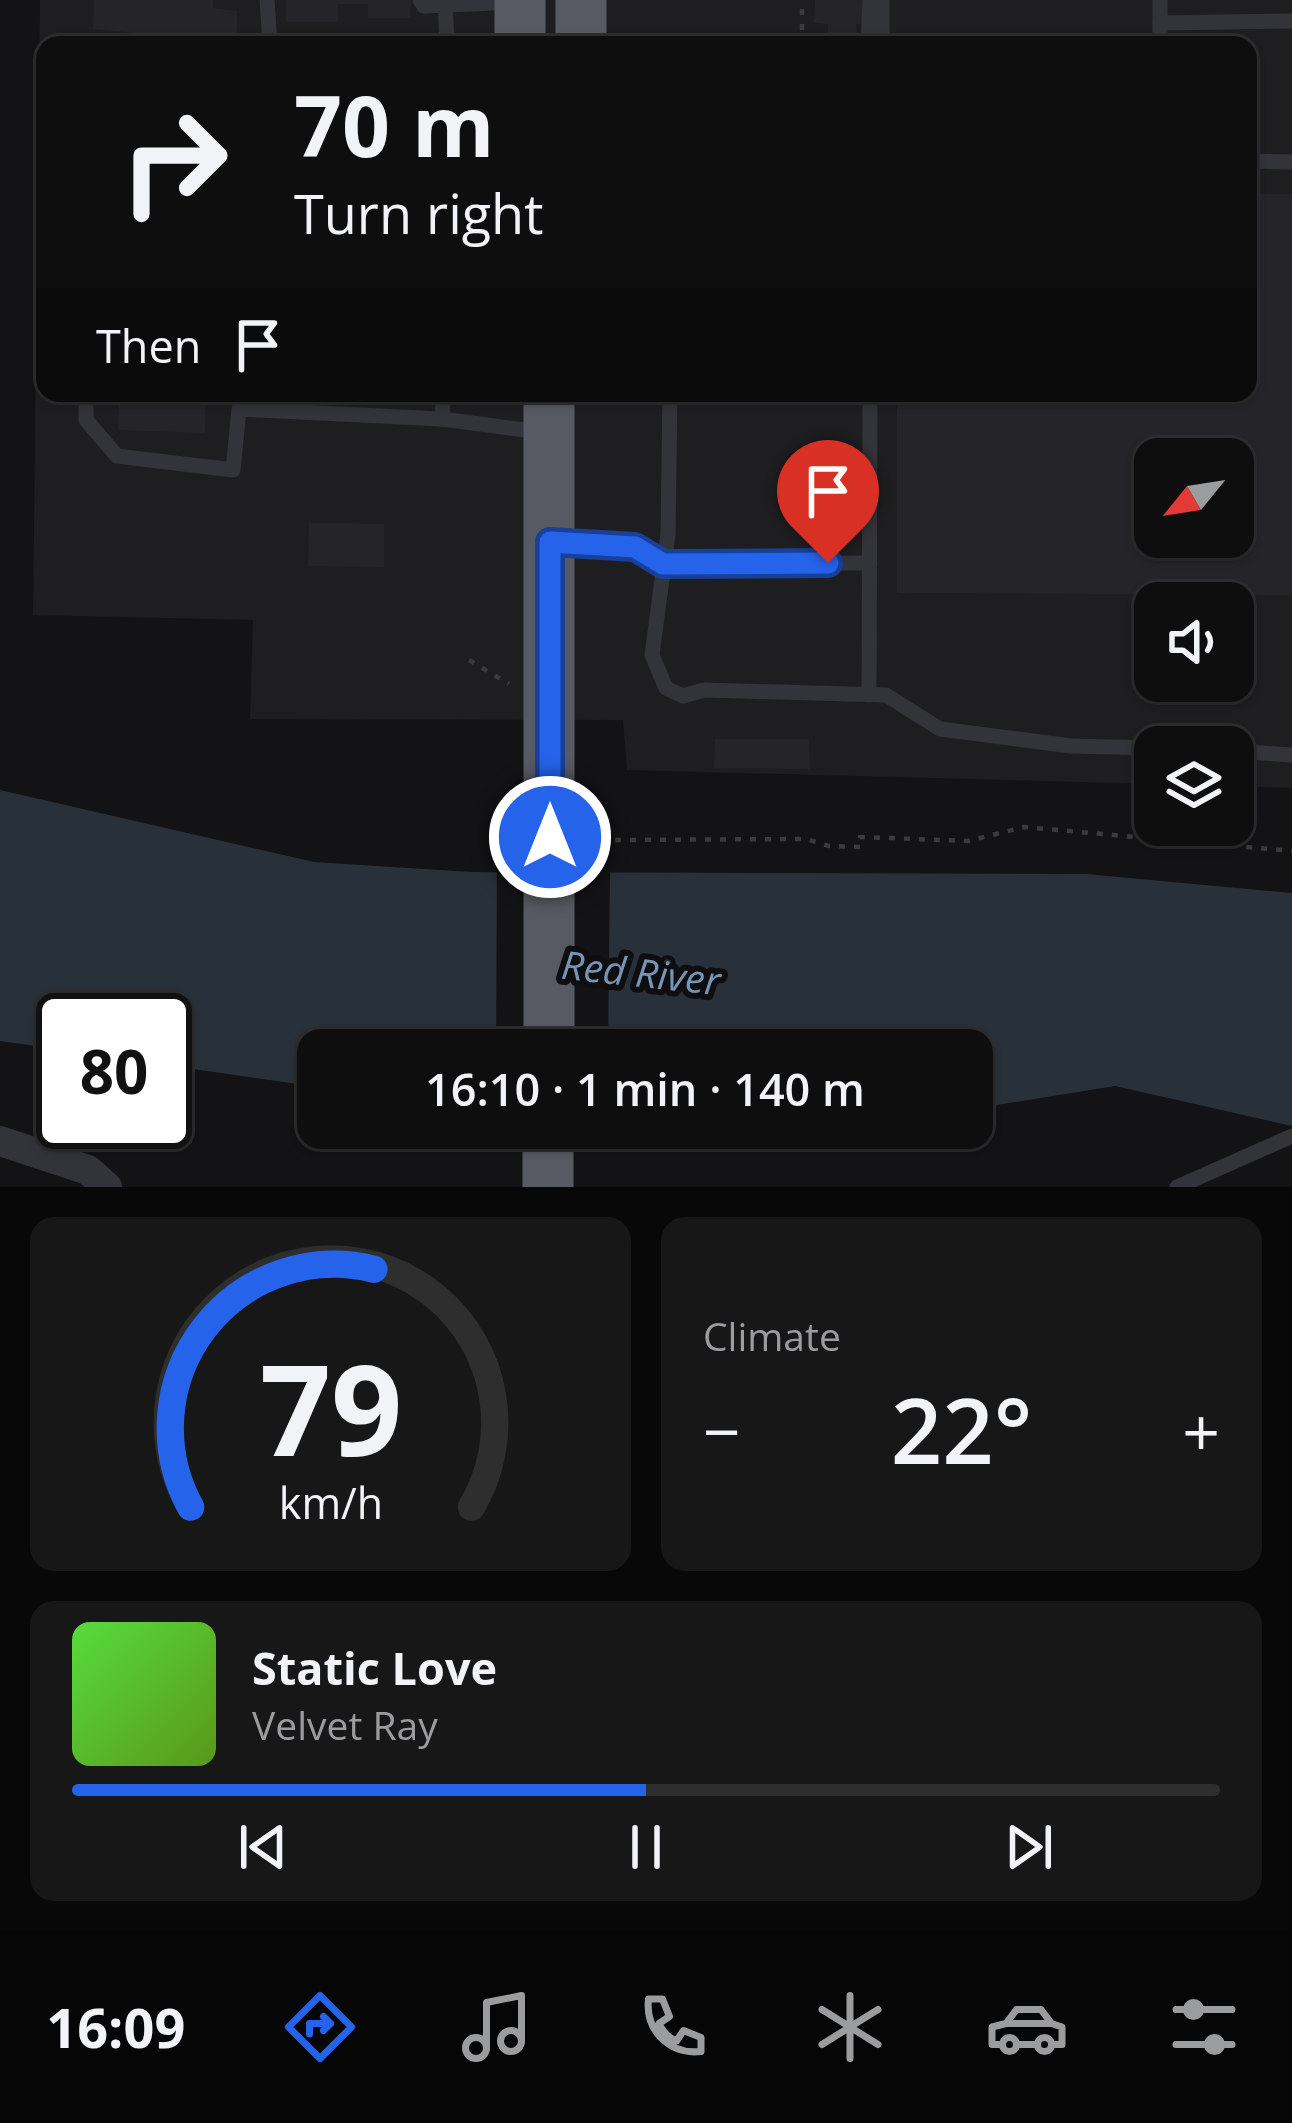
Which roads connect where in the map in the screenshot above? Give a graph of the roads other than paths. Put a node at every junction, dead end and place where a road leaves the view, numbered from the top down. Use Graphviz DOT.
graph roads {
  1 [pos="267,0"];
  2 [pos="420,0"];
  3 [pos="581,0"];
  4 [pos="869,0"];
  5 [pos="882,0"];
  6 [pos="1160,0"];
  7 [pos="520,1"];
  8 [pos="446,4"];
  9 [pos="1292,21"];
  10 [pos="1160,23"];
  11 [pos="269,36"];
  12 [pos="447,36"];
  13 [pos="520,36"];
  14 [pos="581,36"];
  15 [pos="868,36"];
  16 [pos="882,36"];
  17 [pos="1160,36"];
  18 [pos="1257,161"];
  19 [pos="1292,162"];
  20 [pos="86,402"];
  21 [pos="443,402"];
  22 [pos="670,402"];
  23 [pos="870,402"];
  24 [pos="549,413"];
  25 [pos="442,419"];
  26 [pos="550,542"];
  27 [pos="870,563"];
  28 [pos="663,564"];
  29 [pos="869,694"];
  30 [pos="1134,748"];
  31 [pos="1254,752"];
  32 [pos="1292,755"];
  33 [pos="549,1029"];
  34 [pos="1292,1136"];
  35 [pos="0,1142"];
  36 [pos="548,1149"];
  37 [pos="107,1187"];
  38 [pos="548,1187"];
  39 [pos="1177,1187"];
  1 -- 11 [label="lane"];
  2 -- 8 [label="lane"];
  3 -- 14 [label="highway"];
  4 -- 15 [label="lane"];
  5 -- 16 [label="lane"];
  6 -- 10 [label="lane"];
  7 -- 8 [label="lane"];
  7 -- 13 [label="highway"];
  8 -- 12 [label="lane"];
  9 -- 10 [label="lane"];
  10 -- 17 [label="lane"];
  18 -- 19 [label="lane"];
  20 -- 25 [label="lane"];
  21 -- 25 [label="lane"];
  22 -- 28 [label="lane"];
  23 -- 27 [label="lane"];
  24 -- 25 [label="lane"];
  24 -- 26 [label="highway"];
  26 -- 28 [label="lane"];
  26 -- 33 [label="highway"];
  27 -- 28 [label="lane"];
  27 -- 29 [label="lane"];
  28 -- 29 [label="lane"];
  29 -- 30 [label="lane"];
  31 -- 32 [label="lane"];
  34 -- 39 [label="lane"];
  35 -- 37 [label="street"];
  36 -- 38 [label="highway"];
}
